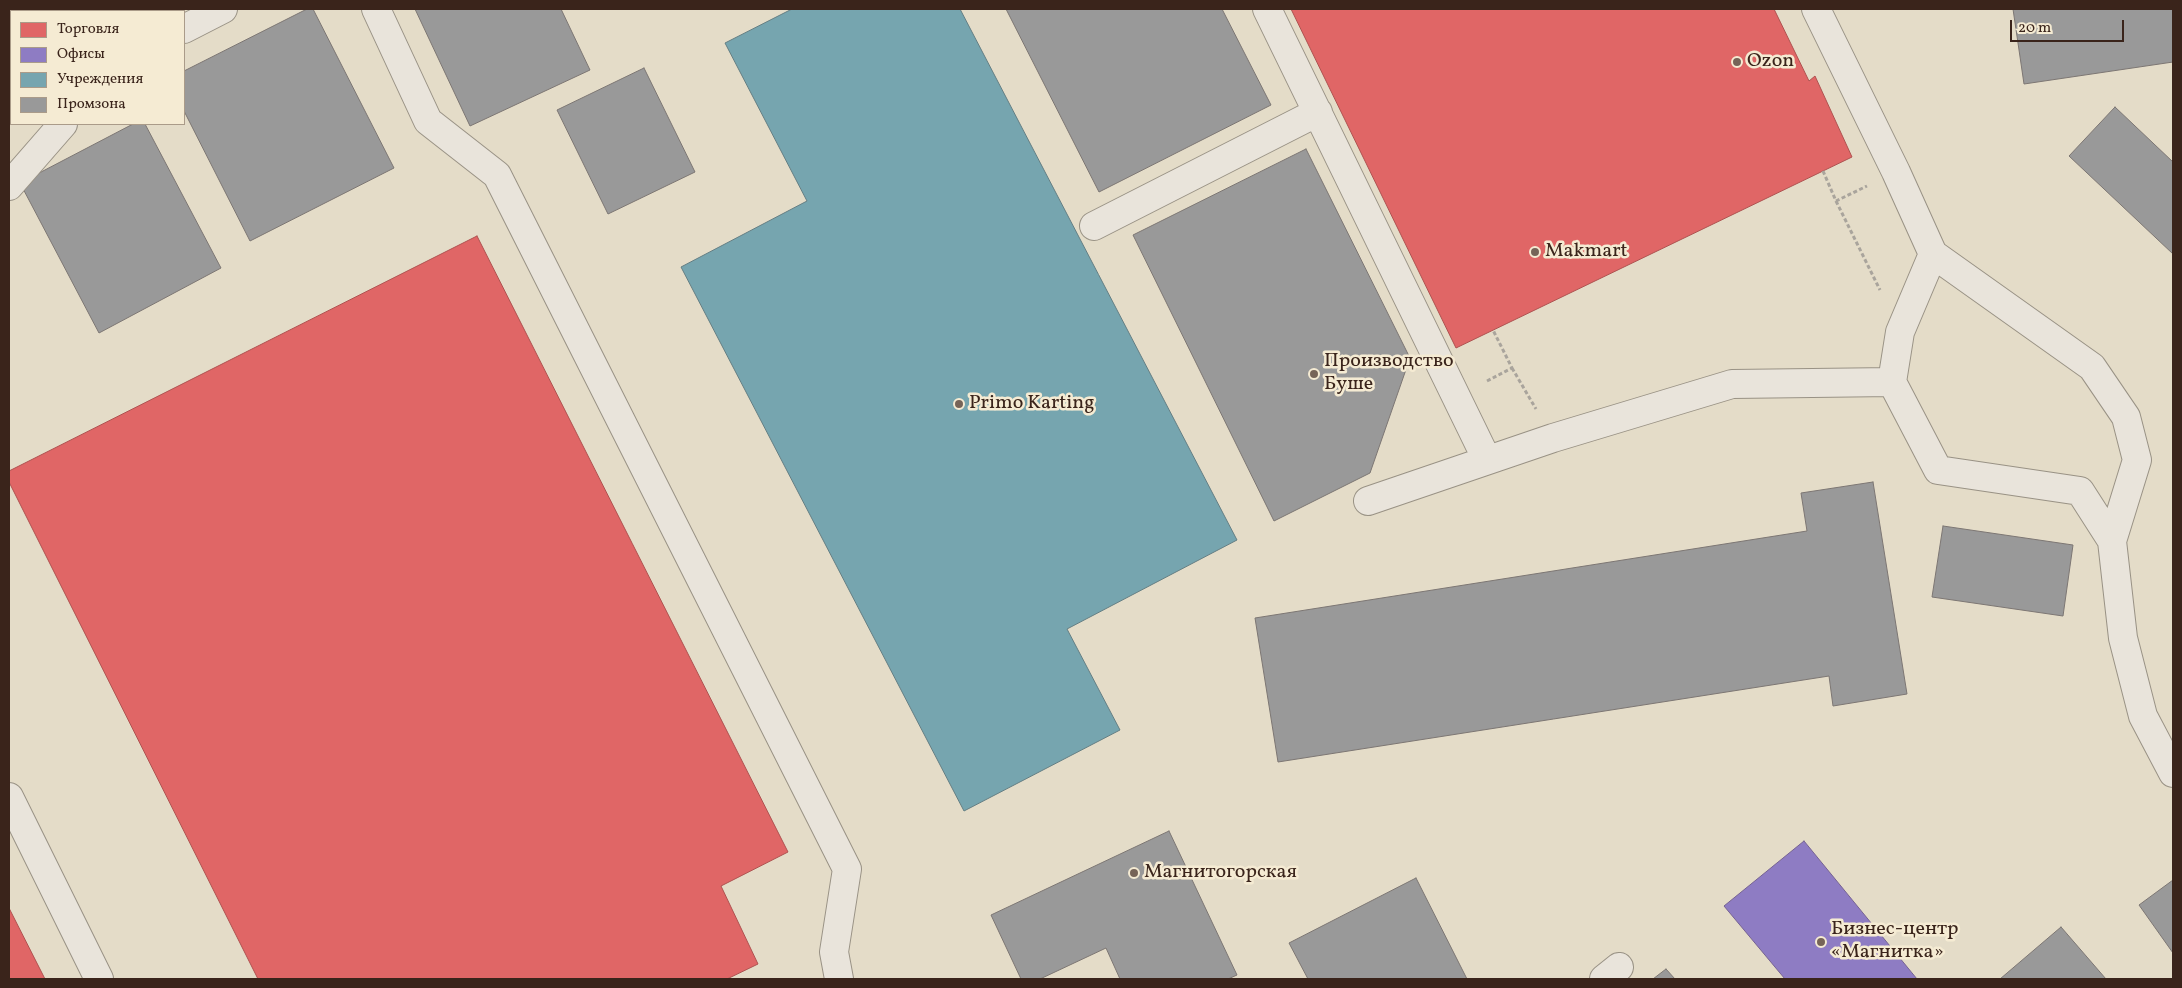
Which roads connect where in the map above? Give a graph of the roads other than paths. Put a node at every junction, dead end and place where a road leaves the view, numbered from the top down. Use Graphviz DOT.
graph roads {
  1 [pos="223,9"];
  2 [pos="376,9"];
  3 [pos="1267,9"];
  4 [pos="1816,9"];
  5 [pos="185,28"];
  6 [pos="1318,112"];
  7 [pos="62,125"];
  8 [pos="9,186"];
  9 [pos="1094,226"];
  10 [pos="1933,254"];
  11 [pos="1892,382"];
  12 [pos="1487,460"];
  13 [pos="1368,501"];
  14 [pos="2112,541"];
  15 [pos="2173,773"];
  16 [pos="9,797"];
  17 [pos="99,979"];
  18 [pos="839,979"];
  1 -- 5 [label="lane"];
  2 -- 18 [label="lane"];
  3 -- 6 [label="lane"];
  4 -- 10 [label="lane"];
  6 -- 9 [label="lane"];
  6 -- 12 [label="lane"];
  7 -- 8 [label="lane"];
  10 -- 11 [label="lane"];
  10 -- 14 [label="lane"];
  11 -- 12 [label="lane"];
  11 -- 14 [label="lane"];
  12 -- 13 [label="lane"];
  14 -- 15 [label="lane"];
  16 -- 17 [label="lane"];
}
